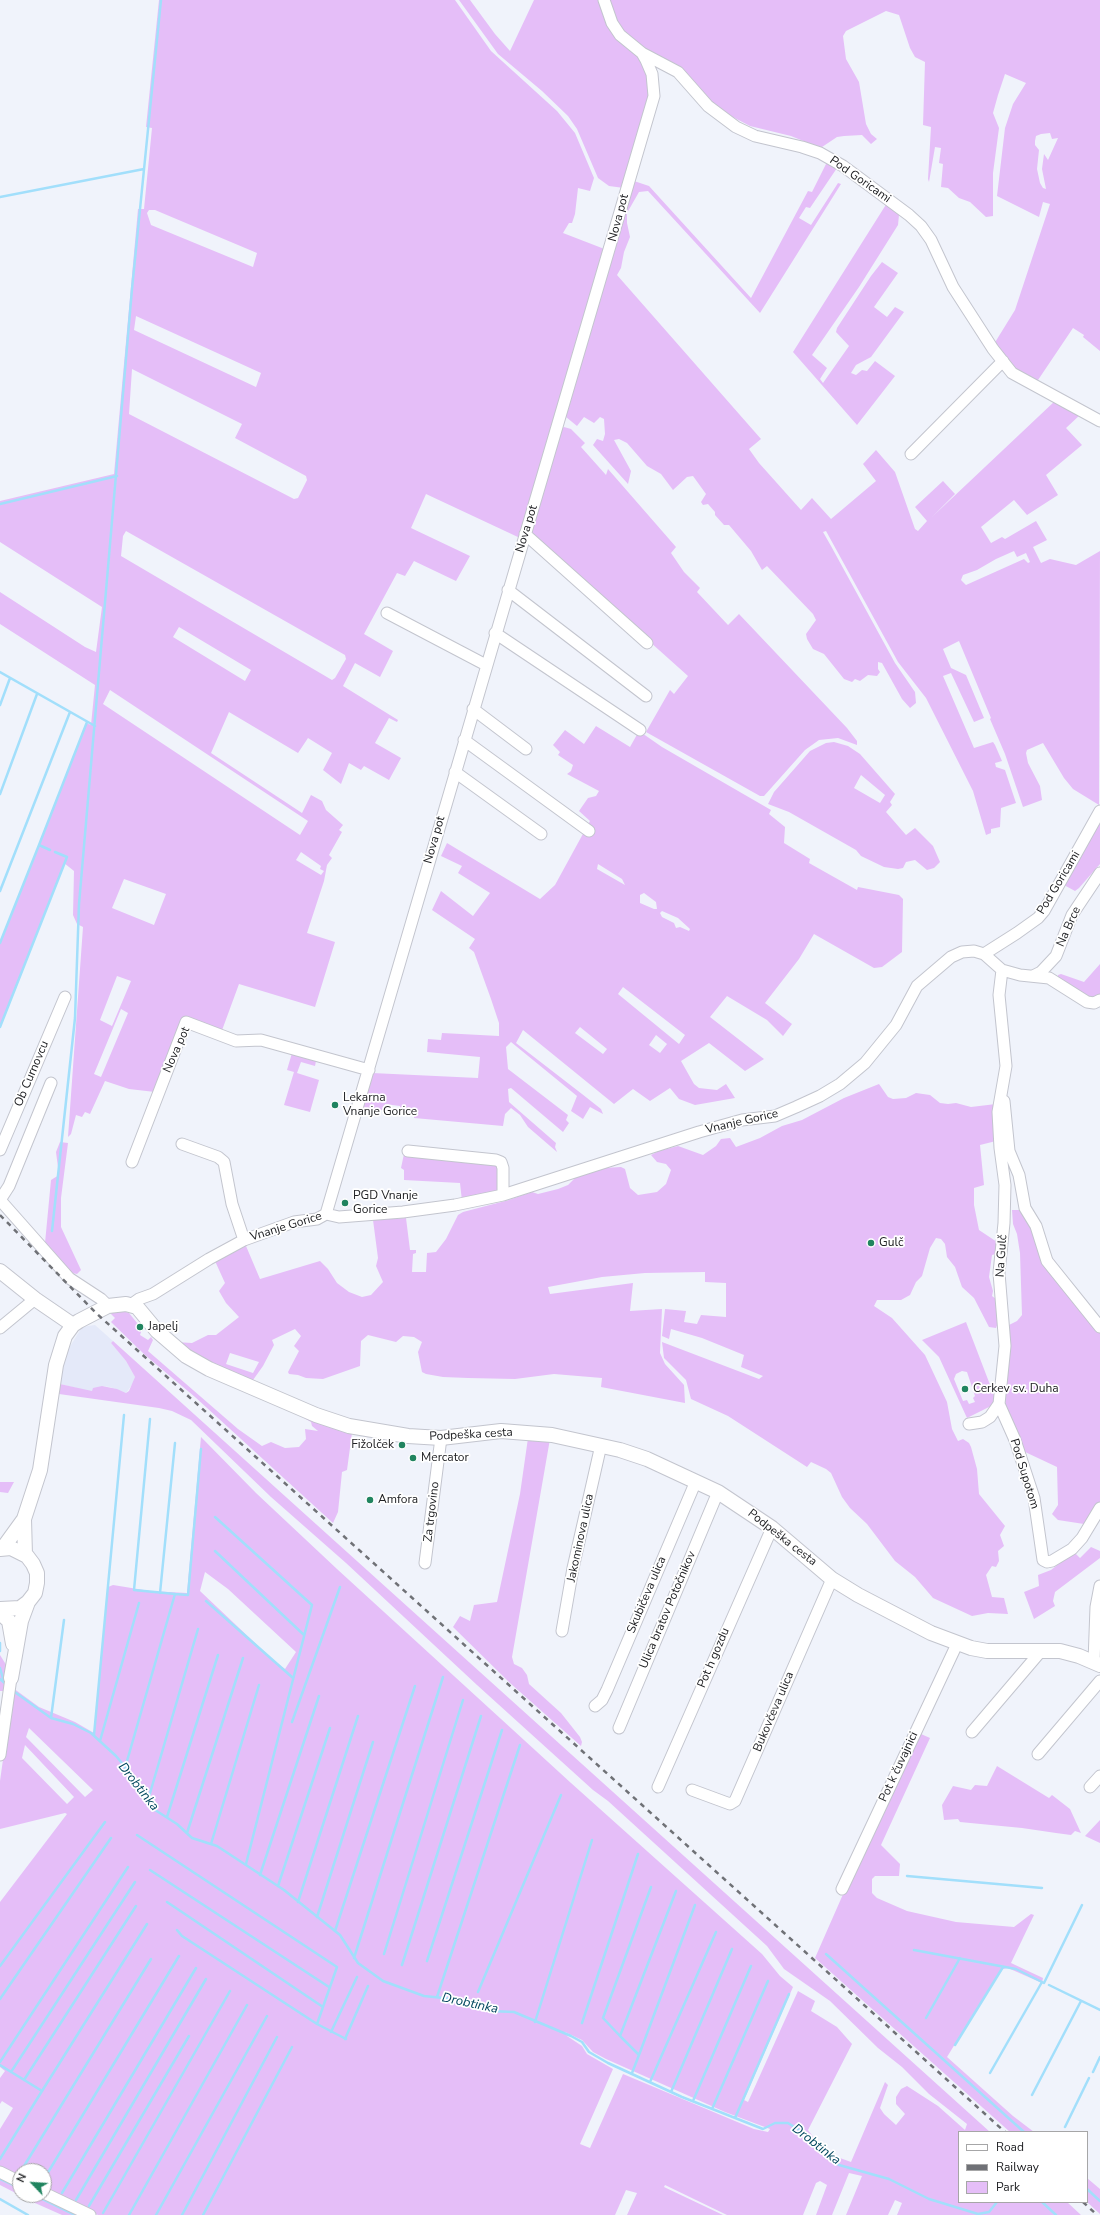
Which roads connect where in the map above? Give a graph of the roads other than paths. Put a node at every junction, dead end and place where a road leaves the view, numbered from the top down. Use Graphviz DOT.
graph roads {
  1 [pos="604,0"];
  2 [pos="642,53"];
  3 [pos="1002,361"];
  4 [pos="1100,421"];
  5 [pos="911,454"];
  6 [pos="525,534"];
  7 [pos="508,590"];
  8 [pos="387,613"];
  9 [pos="495,633"];
  10 [pos="647,643"];
  11 [pos="486,665"];
  12 [pos="646,696"];
  13 [pos="473,709"];
  14 [pos="640,730"];
  15 [pos="464,740"];
  16 [pos="526,749"];
  17 [pos="455,772"];
  18 [pos="1100,811"];
  19 [pos="589,831"];
  20 [pos="541,834"];
  21 [pos="1100,873"];
  22 [pos="984,954"];
  23 [pos="1002,970"];
  24 [pos="1033,976"];
  25 [pos="65,997"];
  26 [pos="1100,1000"];
  27 [pos="369,1070"];
  28 [pos="51,1083"];
  29 [pos="1001,1093"];
  30 [pos="182,1144"];
  31 [pos="0,1150"];
  32 [pos="408,1151"];
  33 [pos="132,1162"];
  34 [pos="504,1195"];
  35 [pos="0,1200"];
  36 [pos="326,1214"];
  37 [pos="244,1240"];
  38 [pos="0,1271"];
  39 [pos="35,1299"];
  40 [pos="108,1306"];
  41 [pos="137,1308"];
  42 [pos="73,1325"];
  43 [pos="1100,1327"];
  44 [pos="0,1328"];
  45 [pos="999,1404"];
  46 [pos="969,1424"];
  47 [pos="441,1438"];
  48 [pos="601,1445"];
  49 [pos="696,1481"];
  50 [pos="718,1492"];
  51 [pos="1100,1508"];
  52 [pos="24,1519"];
  53 [pos="772,1528"];
  54 [pos="1,1549"];
  55 [pos="25,1555"];
  56 [pos="425,1563"];
  57 [pos="832,1578"];
  58 [pos="1100,1586"];
  59 [pos="28,1602"];
  60 [pos="0,1609"];
  61 [pos="0,1613"];
  62 [pos="562,1631"];
  63 [pos="957,1644"];
  64 [pos="1041,1651"];
  65 [pos="15,1652"];
  66 [pos="1097,1664"];
  67 [pos="11,1678"];
  68 [pos="1100,1681"];
  69 [pos="595,1706"];
  70 [pos="618,1728"];
  71 [pos="972,1732"];
  72 [pos="1038,1754"];
  73 [pos="0,1755"];
  74 [pos="1100,1776"];
  75 [pos="658,1787"];
  76 [pos="1090,1787"];
  77 [pos="692,1790"];
  78 [pos="842,1889"];
  79 [pos="0,2172"];
  80 [pos="12,2178"];
  81 [pos="52,2197"];
  82 [pos="90,2215"];
  1 -- 2 [label="street, Nova pot"];
  2 -- 3 [label="street, Pod Goricami"];
  2 -- 6 [label="street, Nova pot"];
  3 -- 4 [label="street, Pod Goricami"];
  3 -- 5 [label="street"];
  6 -- 7 [label="street, Nova pot"];
  6 -- 10 [label="street"];
  7 -- 9 [label="street, Nova pot"];
  7 -- 12 [label="street"];
  8 -- 11 [label="street"];
  9 -- 11 [label="street, Nova pot"];
  9 -- 14 [label="street"];
  11 -- 13 [label="street, Nova pot"];
  13 -- 15 [label="street, Nova pot"];
  13 -- 16 [label="street"];
  15 -- 17 [label="street, Nova pot"];
  15 -- 19 [label="street"];
  17 -- 20 [label="street"];
  17 -- 27 [label="street, Nova pot"];
  18 -- 22 [label="street, Pod Goricami"];
  21 -- 24 [label="street, Na Brce"];
  22 -- 23 [label="street"];
  22 -- 34 [label="street, Vnanje Gorice"];
  23 -- 24 [label="street"];
  23 -- 29 [label="street, Na Gulč"];
  24 -- 26 [label="street"];
  25 -- 31 [label="street, Ob Curnovcu"];
  27 -- 33 [label="street, Nova pot"];
  27 -- 36 [label="street, Nova pot"];
  28 -- 35 [label="street, Ob Curnovcu"];
  29 -- 43 [label="street, Na Gulč"];
  29 -- 45 [label="street, Na Gulč"];
  30 -- 37 [label="street"];
  32 -- 34 [label="street"];
  34 -- 36 [label="street, Vnanje Gorice"];
  35 -- 40 [label="street, Ob Curnovcu"];
  36 -- 37 [label="street, Vnanje Gorice"];
  37 -- 41 [label="street, Vnanje Gorice"];
  38 -- 39 [label="main road"];
  39 -- 42 [label="main road"];
  39 -- 44 [label="street"];
  40 -- 41 [label="main road"];
  40 -- 42 [label="main road"];
  41 -- 47 [label="main road, Podpeška cesta"];
  42 -- 52 [label="main road"];
  45 -- 46 [label="street"];
  45 -- 51 [label="street, Pod Supotom"];
  47 -- 48 [label="main road, Podpeška cesta"];
  47 -- 56 [label="street, Za trgovino"];
  48 -- 49 [label="main road, Podpeška cesta"];
  48 -- 62 [label="street, Jakominova ulica"];
  49 -- 50 [label="main road, Podpeška cesta"];
  49 -- 69 [label="street, Skubičeva ulica"];
  50 -- 53 [label="main road, Podpeška cesta"];
  50 -- 70 [label="street, Ulica bratov Potočnikov"];
  52 -- 54 [label="main road"];
  52 -- 55 [label="main road"];
  53 -- 57 [label="main road, Podpeška cesta"];
  53 -- 75 [label="street, Pot h gozdu"];
  54 -- 55 [label="main road"];
  55 -- 59 [label="main road"];
  57 -- 63 [label="main road, Podpeška cesta"];
  57 -- 77 [label="street, Bukovčeva ulica"];
  58 -- 66 [label="street"];
  59 -- 60 [label="main road"];
  59 -- 65 [label="main road"];
  61 -- 65 [label="main road"];
  63 -- 64 [label="main road, Podpeška cesta"];
  63 -- 78 [label="street, Pot k čuvajnici"];
  64 -- 66 [label="main road, Podpeška cesta"];
  64 -- 71 [label="street"];
  65 -- 67 [label="main road"];
  67 -- 73 [label="street"];
  68 -- 72 [label="street"];
  74 -- 76 [label="street"];
  79 -- 80 [label="street"];
  81 -- 82 [label="street"];
}
